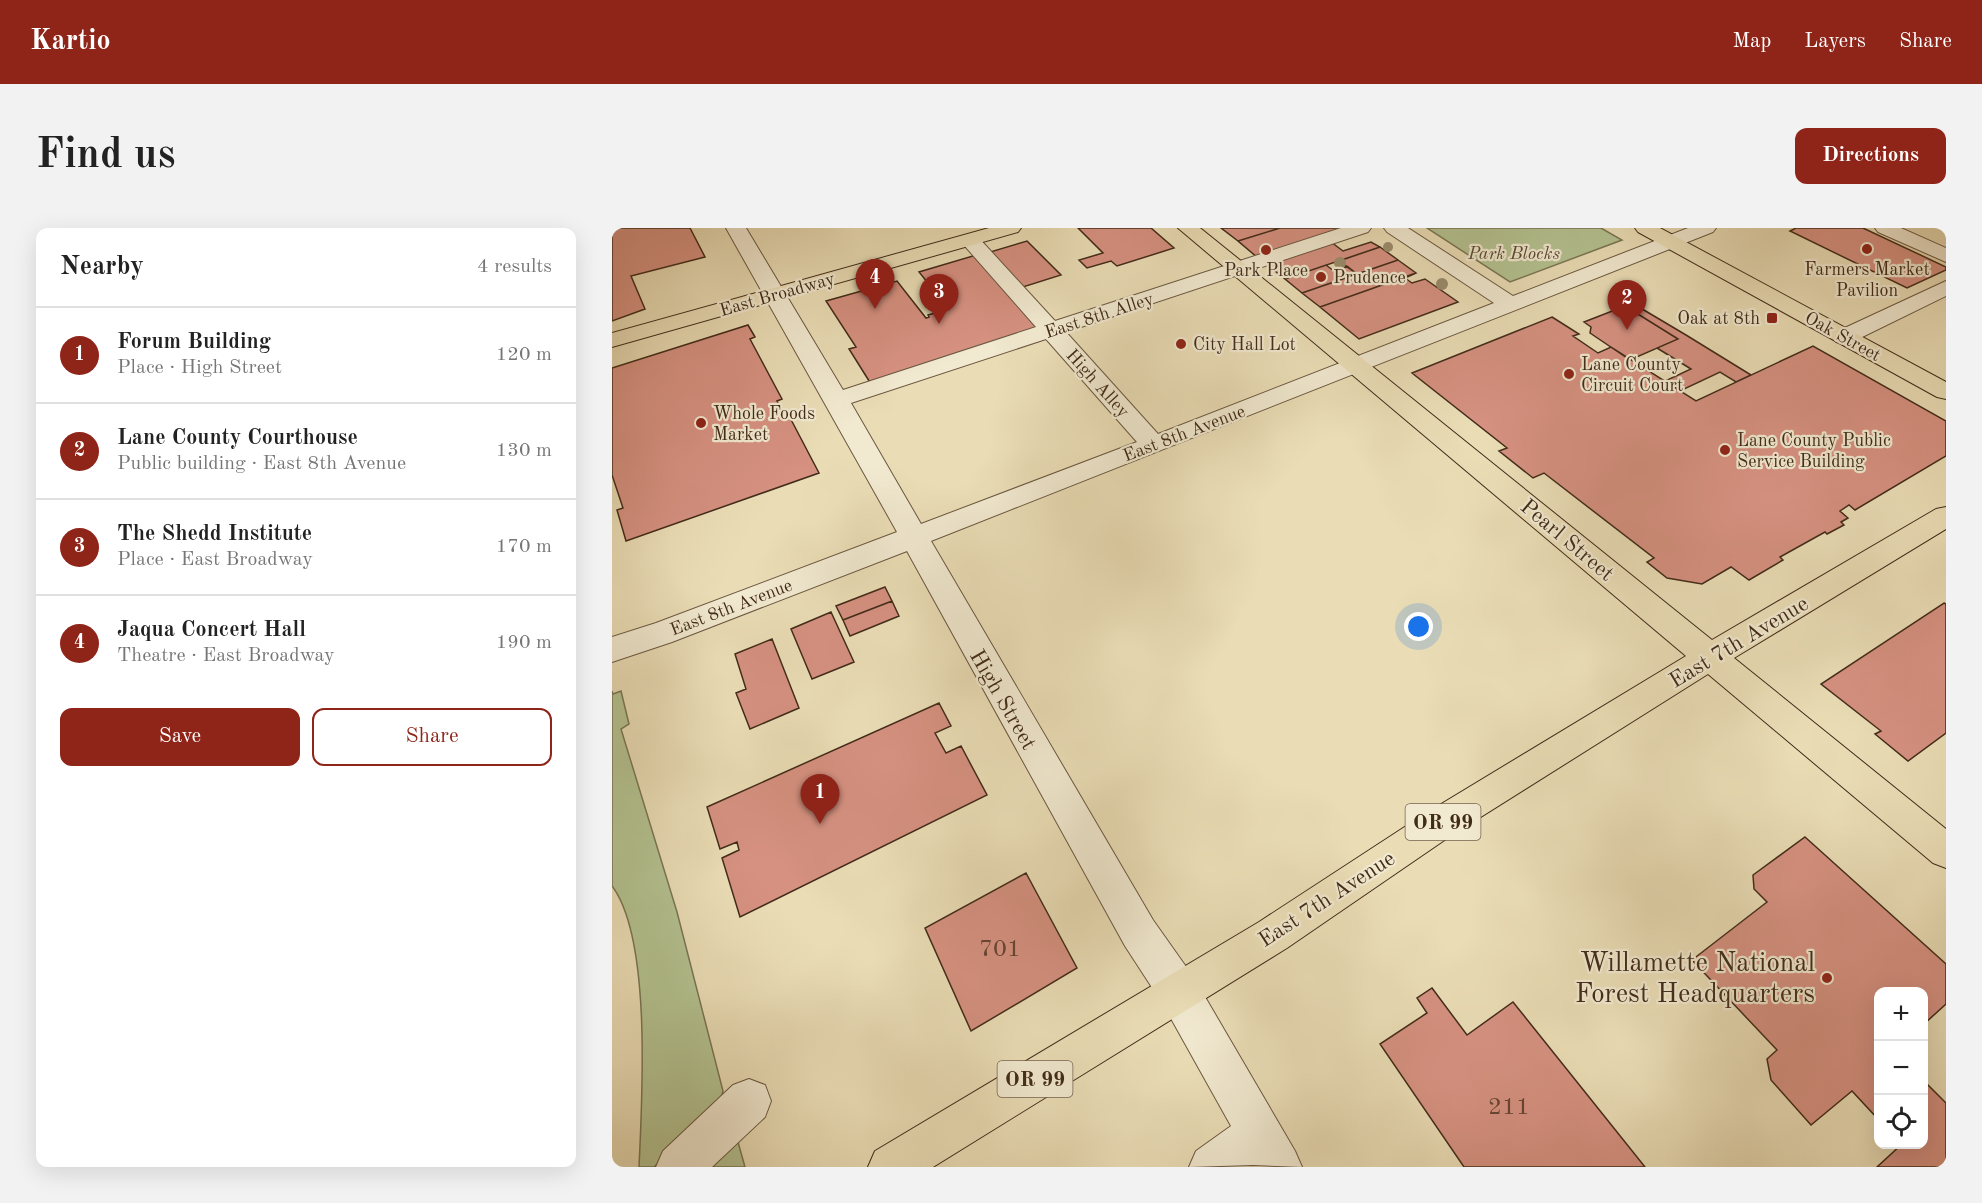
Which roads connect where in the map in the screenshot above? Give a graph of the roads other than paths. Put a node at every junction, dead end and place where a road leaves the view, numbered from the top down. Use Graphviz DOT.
graph roads {
  1 [pos="736,228"];
  2 [pos="1011,228"];
  3 [pos="1188,228"];
  4 [pos="1361,228"];
  5 [pos="1394,228"];
  6 [pos="1645,228"];
  7 [pos="1707,228"];
  8 [pos="1885,228"];
  9 [pos="970,240"];
  10 [pos="1670,242"];
  11 [pos="1946,256"];
  12 [pos="1239,269"];
  13 [pos="1946,288"];
  14 [pos="774,295"];
  15 [pos="1511,305"];
  16 [pos="1051,331"];
  17 [pos="1844,337"];
  18 [pos="612,340"];
  19 [pos="1357,366"];
  20 [pos="1946,392"];
  21 [pos="837,400"];
  22 [pos="1154,445"];
  23 [pos="1946,516"];
  24 [pos="912,537"];
  25 [pos="661,634"];
  26 [pos="612,650"];
  27 [pos="1710,657"];
  28 [pos="612,661"];
  29 [pos="1946,851"];
  30 [pos="1179,992"];
  31 [pos="749,1101"];
  32 [pos="1269,1150"];
  33 [pos="679,1167"];
  34 [pos="891,1167"];
  35 [pos="1212,1167"];
  1 -- 14 [label="street, High Street"];
  2 -- 9 [label="main road, East Broadway"];
  3 -- 12 [label="main road, Pearl Street"];
  4 -- 12 [label="street, East 8th Alley"];
  5 -- 15 [label="street"];
  6 -- 10 [label="main road, Oak Street"];
  7 -- 10 [label="street, East 8th Avenue"];
  8 -- 11 [label="street"];
  9 -- 14 [label="main road, East Broadway"];
  9 -- 16 [label="street, High Alley"];
  10 -- 15 [label="street, East 8th Avenue"];
  10 -- 17 [label="main road, Oak Street"];
  12 -- 16 [label="street, East 8th Alley"];
  12 -- 19 [label="main road, Pearl Street"];
  13 -- 17 [label="street"];
  14 -- 18 [label="main road, East Broadway"];
  14 -- 21 [label="street, High Street"];
  15 -- 19 [label="street, East 8th Avenue"];
  16 -- 21 [label="street, East 8th Alley"];
  16 -- 22 [label="street, High Alley"];
  17 -- 20 [label="main road, Oak Street"];
  19 -- 22 [label="street, East 8th Avenue"];
  19 -- 27 [label="main road, Pearl Street"];
  21 -- 24 [label="street, High Street"];
  22 -- 24 [label="street, East 8th Avenue"];
  23 -- 27 [label="main road, East 7th Avenue / OR 99"];
  24 -- 25 [label="street, East 8th Avenue"];
  24 -- 30 [label="street, High Street"];
  25 -- 26 [label="street, East 8th Avenue"];
  25 -- 28 [label="street, East 8th Avenue"];
  27 -- 29 [label="main road, Pearl Street"];
  27 -- 30 [label="main road, East 7th Avenue / OR 99"];
  30 -- 32 [label="street, High Street"];
  30 -- 34 [label="main road, East 7th Avenue / OR 99"];
  31 -- 33 [label="street"];
  32 -- 35 [label="street"];
}
